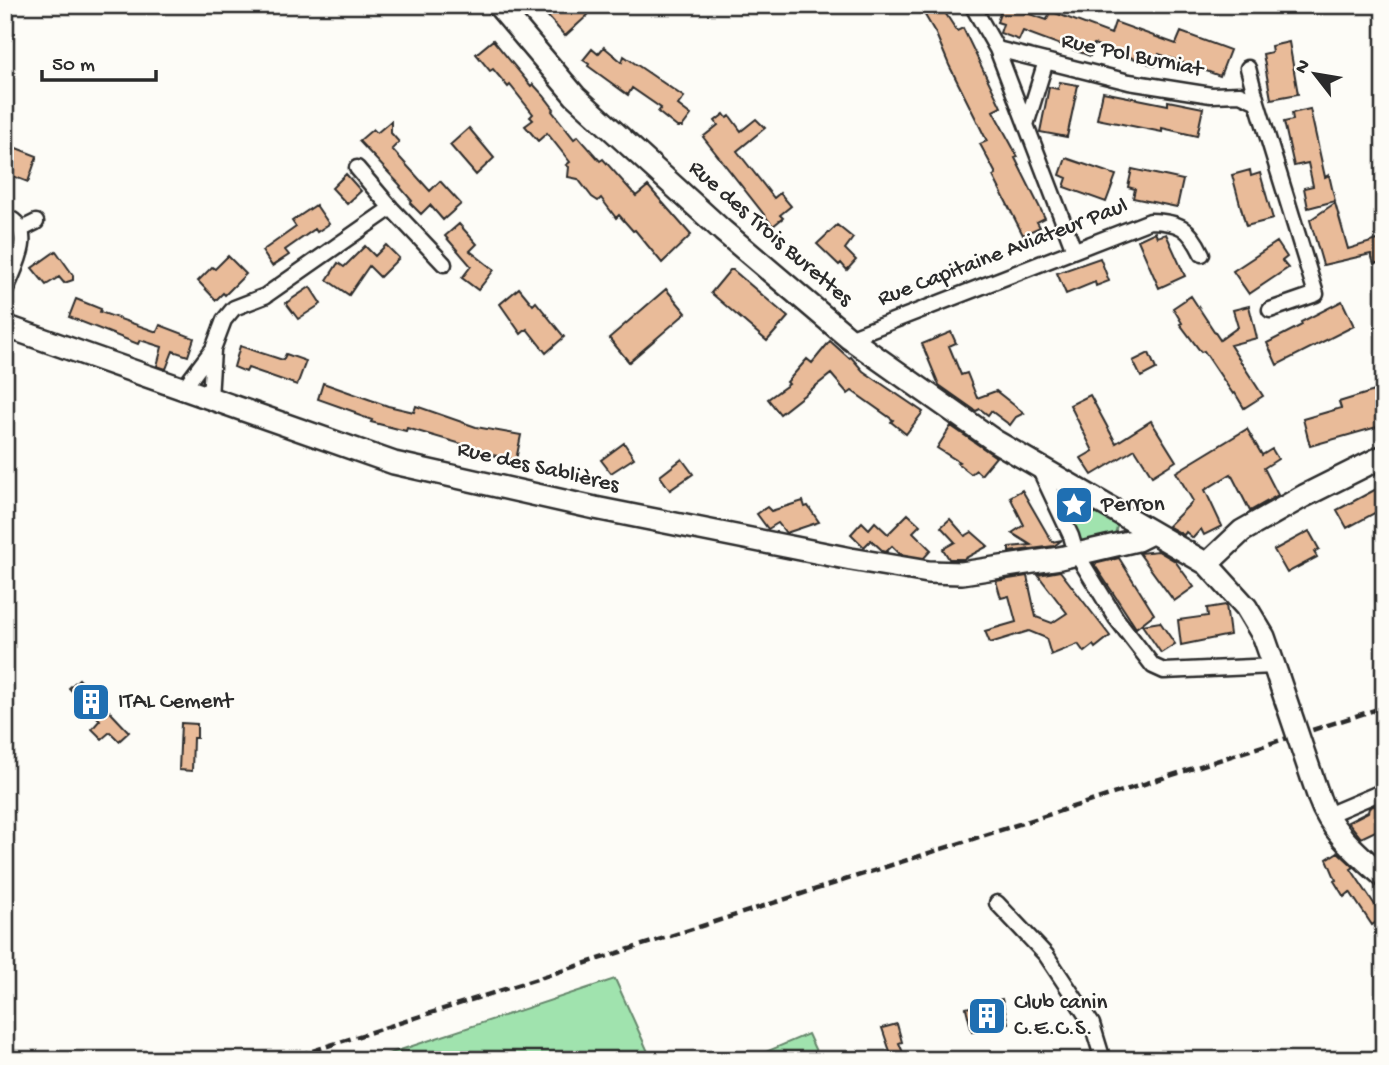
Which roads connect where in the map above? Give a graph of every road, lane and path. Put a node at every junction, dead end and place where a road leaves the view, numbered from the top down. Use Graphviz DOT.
graph roads {
  1 [pos="498,5"];
  2 [pos="972,5"];
  3 [pos="997,49"];
  4 [pos="1046,61"];
  5 [pos="1248,68"];
  6 [pos="1257,102"];
  7 [pos="1026,125"];
  8 [pos="357,168"];
  9 [pos="391,208"];
  10 [pos="5,216"];
  11 [pos="36,222"];
  12 [pos="22,229"];
  13 [pos="1074,250"];
  14 [pos="1202,254"];
  15 [pos="444,264"];
  16 [pos="5,292"];
  17 [pos="1270,310"];
  18 [pos="5,326"];
  19 [pos="849,338"];
  20 [pos="213,349"];
  21 [pos="184,389"];
  22 [pos="210,398"];
  23 [pos="1384,456"];
  24 [pos="1038,467"];
  25 [pos="1151,533"];
  26 [pos="1076,553"];
  27 [pos="1207,564"];
  28 [pos="1276,672"];
  29 [pos="1384,791"];
  30 [pos="1322,807"];
  31 [pos="1384,877"];
  32 [pos="998,903"];
  33 [pos="1103,1060"];
  1 -- 19 [label="street, Rue des Trois Burettes"];
  2 -- 3 [label="street"];
  3 -- 4 [label="street, Rue Pol Burniat"];
  3 -- 7 [label="street"];
  4 -- 6 [label="street, Rue Pol Burniat"];
  4 -- 7 [label="street"];
  5 -- 6 [label="street"];
  6 -- 17 [label="street"];
  7 -- 13 [label="street"];
  8 -- 9 [label="street"];
  9 -- 15 [label="street"];
  9 -- 20 [label="street"];
  10 -- 12 [label="street"];
  11 -- 12 [label="street"];
  12 -- 16 [label="street"];
  13 -- 14 [label="street, Rue Capitaine Aviateur Paul"];
  13 -- 19 [label="street, Rue Capitaine Aviateur Paul"];
  18 -- 21 [label="street, Rue des Sablières"];
  19 -- 24 [label="street, Rue des Trois Burettes"];
  20 -- 21 [label="street"];
  20 -- 22 [label="street"];
  21 -- 22 [label="street, Rue des Sablières"];
  22 -- 26 [label="street, Rue des Sablières"];
  23 -- 27 [label="street"];
  24 -- 25 [label="street, Rue des Trois Burettes"];
  24 -- 26 [label="street"];
  25 -- 26 [label="street, Rue des Sablières"];
  25 -- 27 [label="street, Rue des Trois Burettes"];
  26 -- 28 [label="street"];
  27 -- 28 [label="street, Rue des Trois Burettes"];
  28 -- 30 [label="street, Rue des Trois Burettes, bridge"];
  29 -- 30 [label="street"];
  30 -- 31 [label="street"];
  32 -- 33 [label="street"];
}
